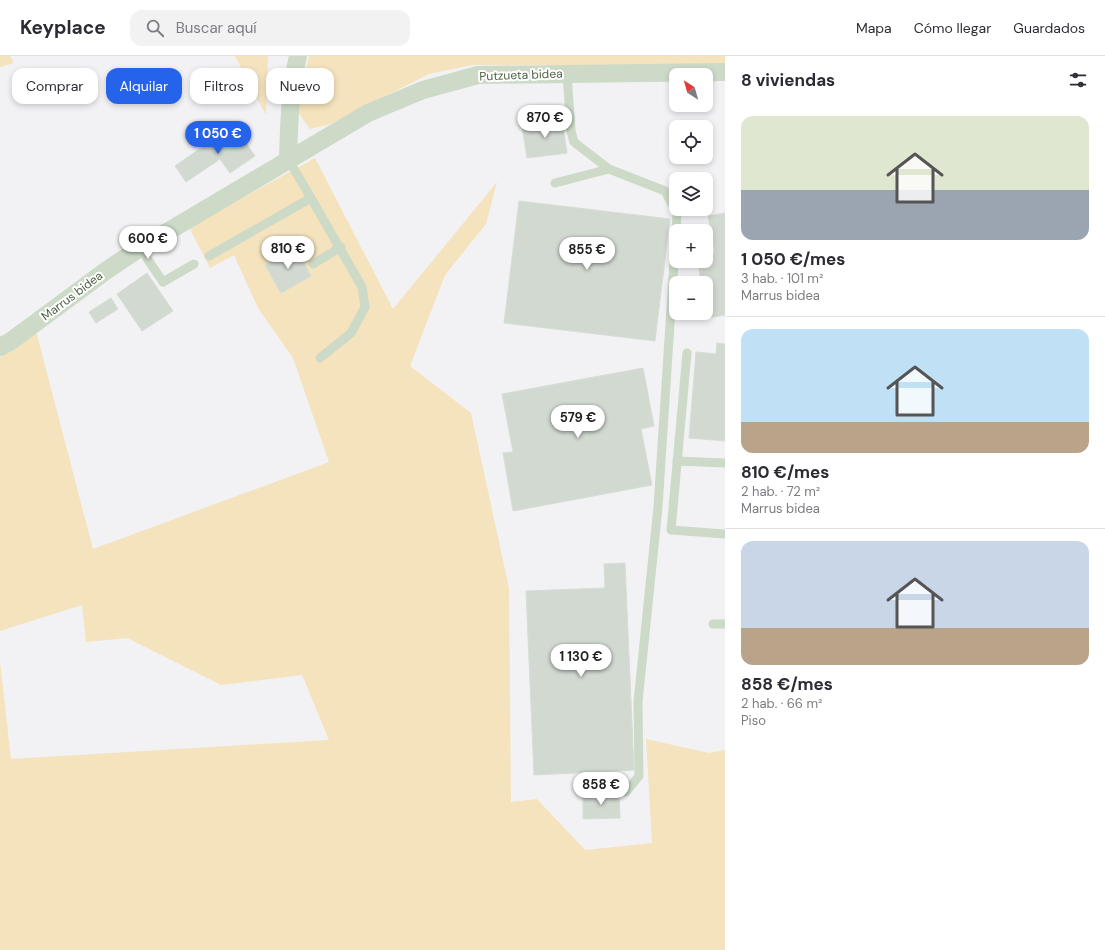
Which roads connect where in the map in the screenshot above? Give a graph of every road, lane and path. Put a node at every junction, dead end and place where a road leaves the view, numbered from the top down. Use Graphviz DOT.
graph roads {
  1 [pos="298,56"];
  2 [pos="725,72"];
  3 [pos="567,74"];
  4 [pos="289,122"];
  5 [pos="331,134"];
  6 [pos="288,159"];
  7 [pos="609,169"];
  8 [pos="555,183"];
  9 [pos="311,198"];
  10 [pos="676,224"];
  11 [pos="341,247"];
  12 [pos="140,248"];
  13 [pos="208,256"];
  14 [pos="194,264"];
  15 [pos="312,264"];
  16 [pos="674,268"];
  17 [pos="0,347"];
  18 [pos="686,353"];
  19 [pos="320,358"];
  20 [pos="677,461"];
  21 [pos="725,463"];
  22 [pos="725,534"];
  23 [pos="713,624"];
  24 [pos="725,624"];
  25 [pos="626,792"];
  1 -- 4 [label="street"];
  2 -- 3 [label="street, Putzueta bidea"];
  3 -- 5 [label="street, Putzueta bidea"];
  3 -- 7 [label="lane"];
  4 -- 5 [label="street"];
  4 -- 6 [label="street"];
  5 -- 6 [label="street, Putzueta bidea"];
  6 -- 9 [label="lane"];
  6 -- 12 [label="street, Marrus bidea"];
  7 -- 8 [label="lane"];
  7 -- 10 [label="lane"];
  9 -- 11 [label="lane"];
  9 -- 13 [label="lane"];
  11 -- 15 [label="lane"];
  11 -- 19 [label="lane"];
  12 -- 14 [label="lane"];
  12 -- 17 [label="street, Marrus bidea"];
  16 -- 25 [label="lane"];
  18 -- 20 [label="lane"];
  20 -- 21 [label="lane"];
  20 -- 22 [label="lane"];
  23 -- 24 [label="lane"];
}
